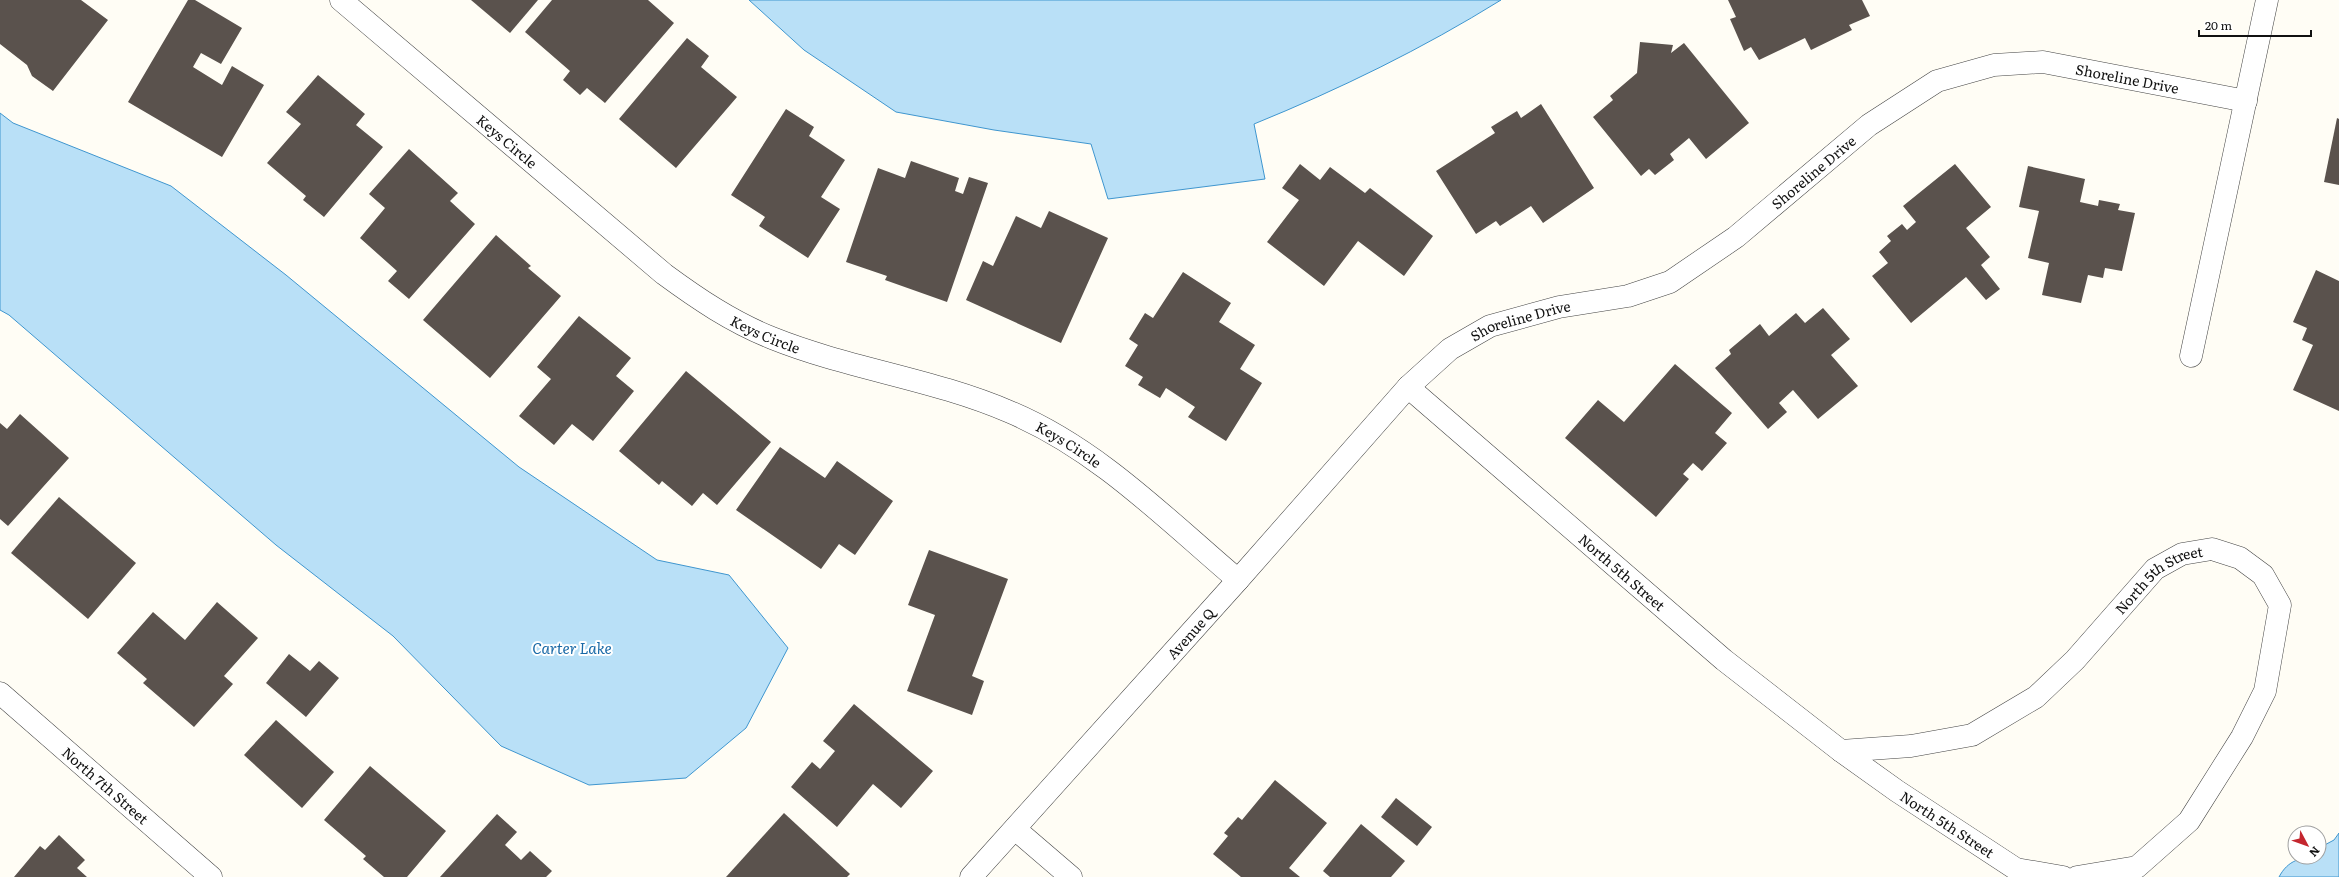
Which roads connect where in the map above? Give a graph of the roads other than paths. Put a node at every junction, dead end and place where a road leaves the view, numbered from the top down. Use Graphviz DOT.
graph roads {
  1 [pos="341,0"];
  2 [pos="2267,0"];
  3 [pos="2246,101"];
  4 [pos="2191,356"];
  5 [pos="1408,387"];
  6 [pos="1238,580"];
  7 [pos="0,693"];
  8 [pos="1841,751"];
  9 [pos="1015,829"];
  10 [pos="211,877"];
  11 [pos="971,877"];
  12 [pos="1071,877"];
  13 [pos="2063,877"];
  14 [pos="2077,877"];
  1 -- 6 [label="street, Keys Circle"];
  2 -- 3 [label="street"];
  3 -- 4 [label="street"];
  3 -- 5 [label="street, Shoreline Drive"];
  5 -- 6 [label="street, Avenue Q"];
  5 -- 8 [label="street, North 5th Street"];
  6 -- 9 [label="street, Avenue Q"];
  7 -- 10 [label="street, North 7th Street"];
  8 -- 13 [label="street, North 5th Street"];
  8 -- 14 [label="street, North 5th Street"];
  9 -- 11 [label="street, Avenue Q"];
  9 -- 12 [label="street"];
}
